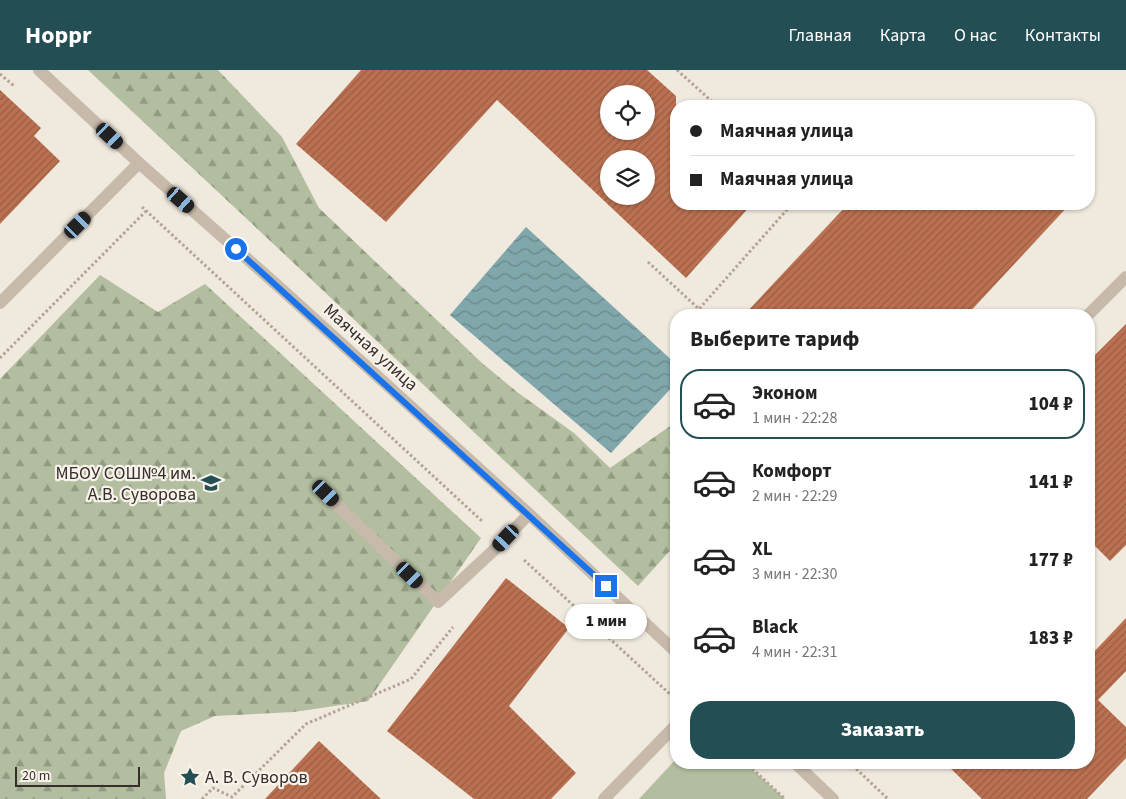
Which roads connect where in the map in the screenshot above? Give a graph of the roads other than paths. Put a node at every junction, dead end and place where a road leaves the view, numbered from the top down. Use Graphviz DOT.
graph roads {
  1 [pos="39,70"];
  2 [pos="139,163"];
  3 [pos="1126,277"];
  4 [pos="0,303"];
  5 [pos="1094,309"];
  6 [pos="326,493"];
  7 [pos="529,514"];
  8 [pos="670,646"];
  9 [pos="670,731"];
  10 [pos="801,769"];
  11 [pos="604,799"];
  12 [pos="833,799"];
  1 -- 2 [label="street, Маячная улица"];
  2 -- 4 [label="street"];
  2 -- 7 [label="street, Маячная улица"];
  3 -- 5 [label="street"];
  6 -- 7 [label="street"];
  7 -- 8 [label="street, Маячная улица"];
  9 -- 11 [label="street"];
  10 -- 12 [label="street"];
}
